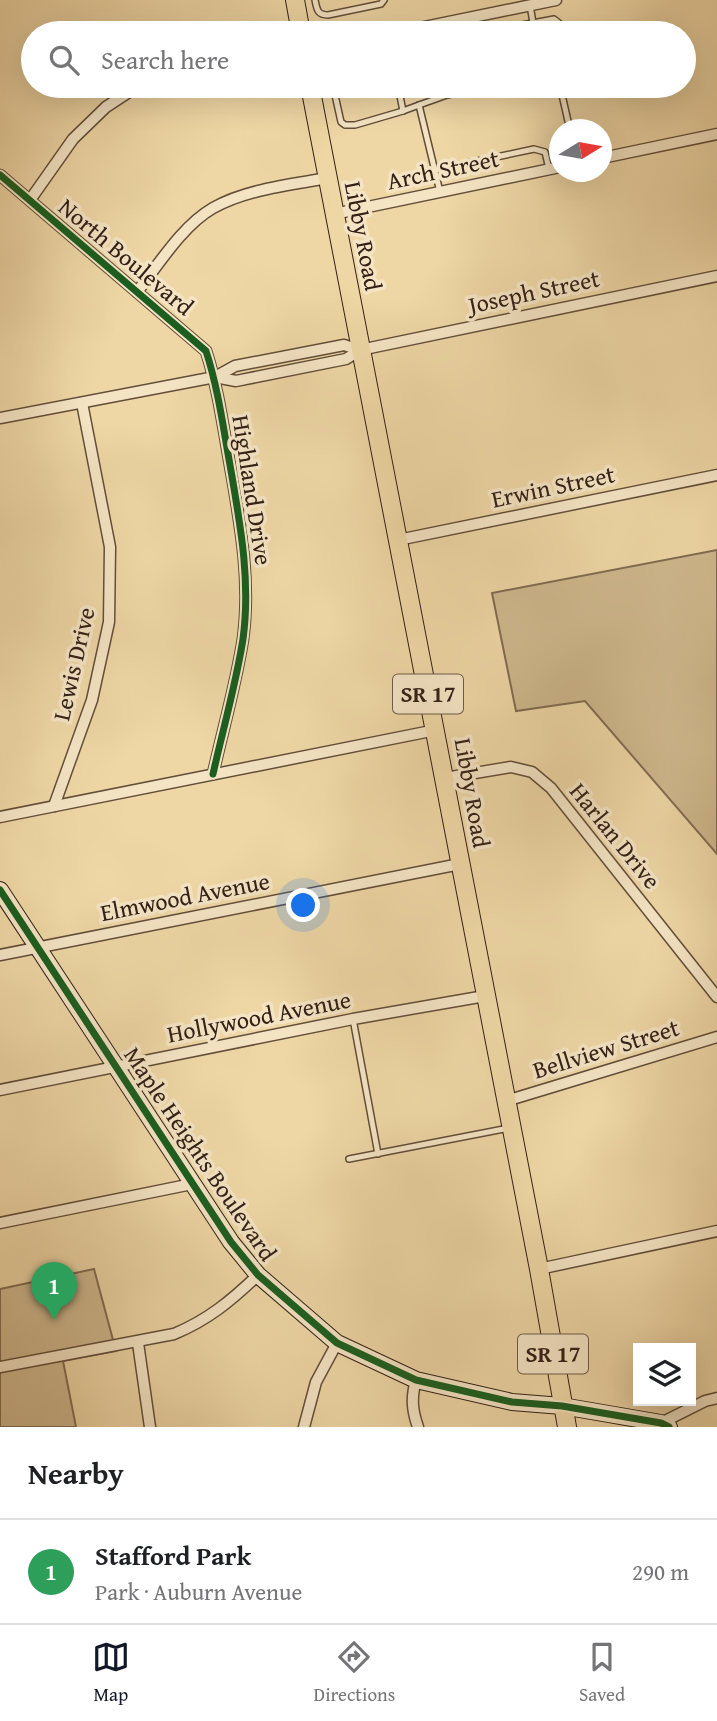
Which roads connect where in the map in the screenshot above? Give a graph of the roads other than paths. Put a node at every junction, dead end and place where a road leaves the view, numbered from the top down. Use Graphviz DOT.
graph roads {
  1 [pos="295,0"];
  2 [pos="315,0"];
  3 [pos="384,0"];
  4 [pos="556,0"];
  5 [pos="530,5"];
  6 [pos="299,21"];
  7 [pos="453,21"];
  8 [pos="533,21"];
  9 [pos="120,98"];
  10 [pos="312,98"];
  11 [pos="336,98"];
  12 [pos="400,98"];
  13 [pos="439,98"];
  14 [pos="563,98"];
  15 [pos="419,105"];
  16 [pos="403,111"];
  17 [pos="568,119"];
  18 [pos="717,134"];
  19 [pos="612,156"];
  20 [pos="549,159"];
  21 [pos="549,169"];
  22 [pos="435,170"];
  23 [pos="0,175"];
  24 [pos="328,178"];
  25 [pos="440,192"];
  26 [pos="30,200"];
  27 [pos="334,214"];
  28 [pos="717,276"];
  29 [pos="137,292"];
  30 [pos="360,350"];
  31 [pos="215,377"];
  32 [pos="82,403"];
  33 [pos="0,418"];
  34 [pos="717,475"];
  35 [pos="398,540"];
  36 [pos="436,730"];
  37 [pos="213,774"];
  38 [pos="445,778"];
  39 [pos="54,806"];
  40 [pos="0,817"];
  41 [pos="460,864"];
  42 [pos="0,890"];
  43 [pos="38,948"];
  44 [pos="0,956"];
  45 [pos="485,996"];
  46 [pos="717,997"];
  47 [pos="353,1019"];
  48 [pos="717,1037"];
  49 [pos="117,1067"];
  50 [pos="0,1090"];
  51 [pos="506,1101"];
  52 [pos="512,1128"];
  53 [pos="378,1154"];
  54 [pos="349,1159"];
  55 [pos="192,1184"];
  56 [pos="0,1223"];
  57 [pos="717,1231"];
  58 [pos="539,1269"];
  59 [pos="258,1275"];
  60 [pos="138,1343"];
  61 [pos="337,1343"];
  62 [pos="0,1367"];
  63 [pos="416,1380"];
  64 [pos="717,1398"];
  65 [pos="562,1406"];
  66 [pos="665,1425"];
  67 [pos="150,1427"];
  68 [pos="304,1427"];
  69 [pos="418,1427"];
  70 [pos="566,1427"];
  1 -- 6 [label="main road"];
  2 -- 3 [label="lane"];
  4 -- 5 [label="street"];
  5 -- 7 [label="street"];
  5 -- 8 [label="lane"];
  9 -- 26 [label="street"];
  10 -- 24 [label="main road, Libby Road / SR 17"];
  11 -- 16 [label="lane"];
  12 -- 16 [label="lane"];
  13 -- 15 [label="lane"];
  14 -- 17 [label="lane"];
  15 -- 16 [label="lane"];
  15 -- 22 [label="lane"];
  18 -- 19 [label="street"];
  20 -- 22 [label="lane"];
  21 -- 25 [label="street, Arch Street"];
  22 -- 25 [label="lane"];
  23 -- 26 [label="street, North Boulevard"];
  24 -- 27 [label="main road, Libby Road / SR 17"];
  24 -- 29 [label="street"];
  25 -- 27 [label="street, Arch Street"];
  26 -- 29 [label="street, North Boulevard"];
  27 -- 30 [label="main road, Libby Road / SR 17"];
  28 -- 30 [label="street, Joseph Street"];
  29 -- 31 [label="street, North Boulevard"];
  30 -- 31 [label="street, Joseph Street"];
  30 -- 35 [label="main road, Libby Road / SR 17"];
  31 -- 32 [label="street, Joseph Street"];
  31 -- 37 [label="street, Highland Drive"];
  32 -- 33 [label="street, Joseph Street"];
  32 -- 39 [label="street, Lewis Drive"];
  34 -- 35 [label="street, Erwin Street"];
  35 -- 36 [label="main road, Libby Road / SR 17"];
  36 -- 37 [label="street"];
  36 -- 38 [label="main road, Libby Road / SR 17"];
  37 -- 39 [label="street"];
  38 -- 41 [label="main road, Libby Road / SR 17"];
  38 -- 46 [label="street, Harlan Drive"];
  39 -- 40 [label="street"];
  41 -- 43 [label="street, Elmwood Avenue"];
  41 -- 45 [label="main road, Libby Road / SR 17"];
  42 -- 43 [label="street, Maple Heights Boulevard"];
  43 -- 44 [label="street, Elmwood Avenue"];
  43 -- 49 [label="street, Maple Heights Boulevard"];
  45 -- 47 [label="street, Hollywood Avenue"];
  45 -- 51 [label="main road, Libby Road / SR 17"];
  47 -- 49 [label="street, Hollywood Avenue"];
  47 -- 53 [label="lane"];
  48 -- 51 [label="street, Bellview Street"];
  49 -- 50 [label="street, Hollywood Avenue"];
  49 -- 55 [label="street, Maple Heights Boulevard"];
  51 -- 52 [label="main road, Libby Road / SR 17"];
  52 -- 53 [label="lane"];
  52 -- 58 [label="main road, Libby Road / SR 17"];
  53 -- 54 [label="lane"];
  55 -- 56 [label="street"];
  55 -- 59 [label="street, Maple Heights Boulevard"];
  57 -- 58 [label="street"];
  58 -- 65 [label="main road, Libby Road / SR 17"];
  59 -- 60 [label="street"];
  59 -- 61 [label="street, Maple Heights Boulevard"];
  60 -- 62 [label="street"];
  60 -- 67 [label="street"];
  61 -- 63 [label="street, Maple Heights Boulevard"];
  61 -- 68 [label="street"];
  63 -- 65 [label="street, Maple Heights Boulevard"];
  63 -- 69 [label="street"];
  64 -- 66 [label="street"];
  65 -- 66 [label="street, Maple Heights Boulevard"];
  65 -- 70 [label="main road, Libby Road / SR 17"];
}
